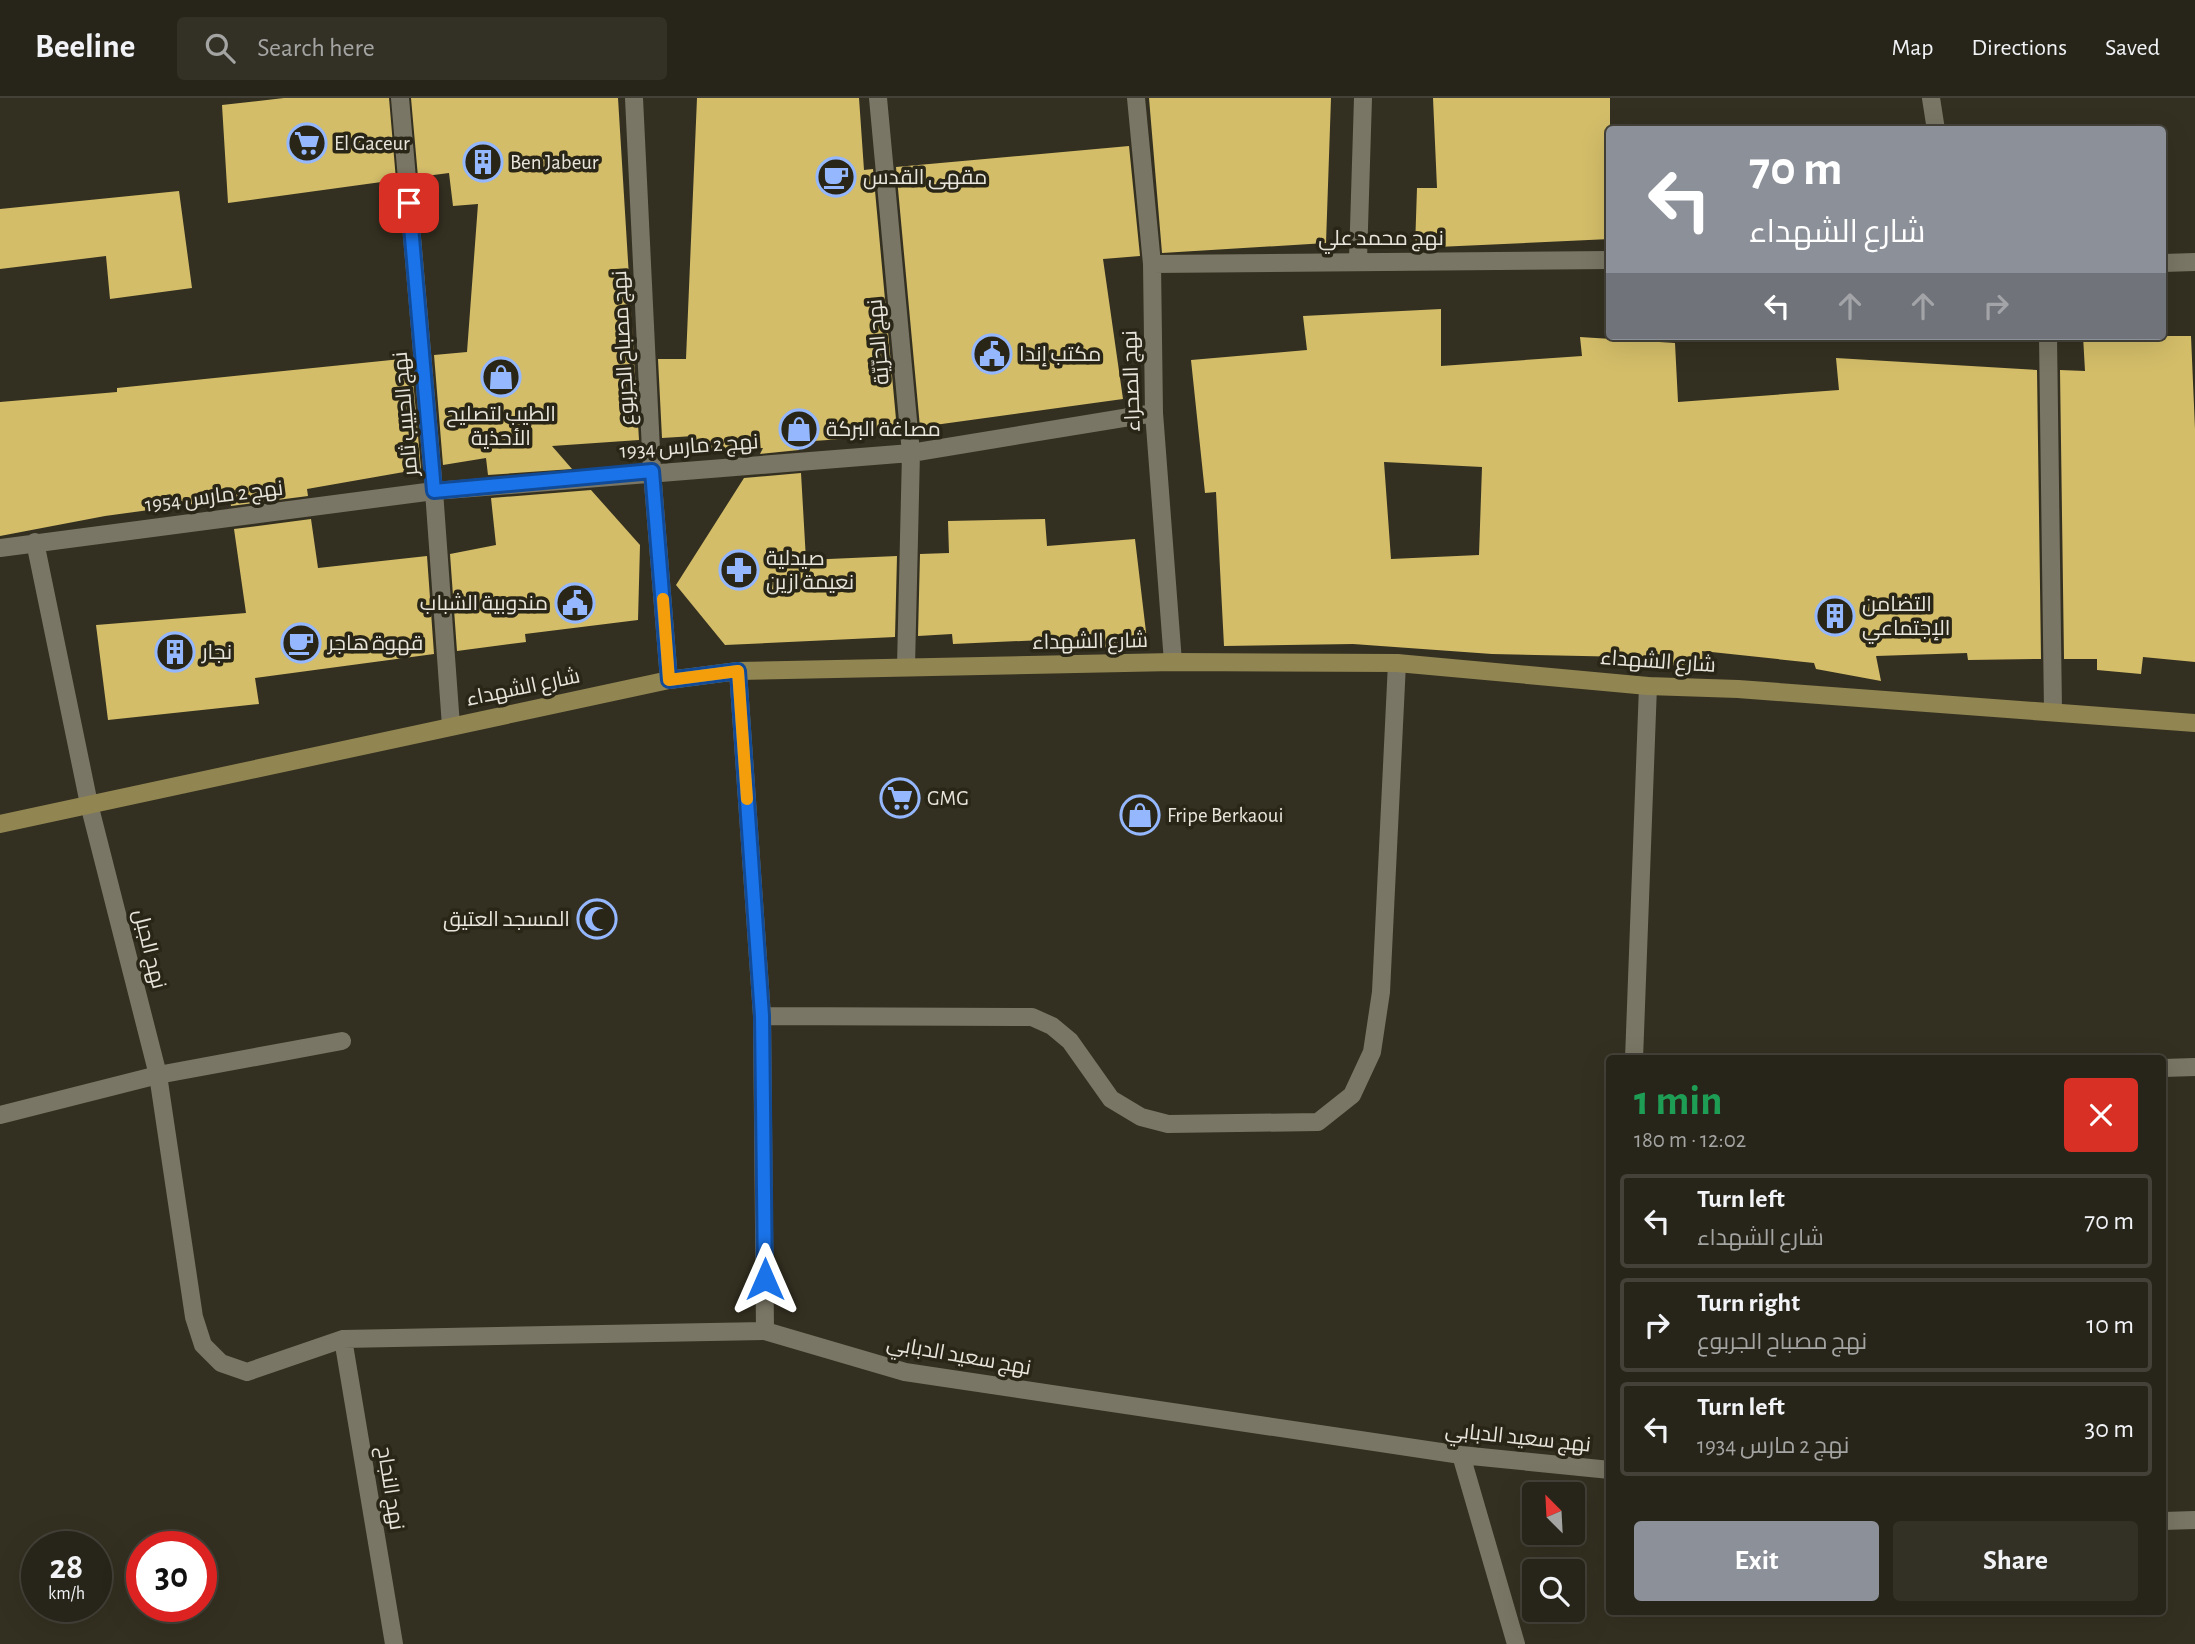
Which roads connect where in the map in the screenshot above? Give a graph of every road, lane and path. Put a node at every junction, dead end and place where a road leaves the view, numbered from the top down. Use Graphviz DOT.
graph roads {
  1 [pos="400,98"];
  2 [pos="634,98"];
  3 [pos="878,98"];
  4 [pos="1136,98"];
  5 [pos="1363,98"];
  6 [pos="1931,98"];
  7 [pos="1935,126"];
  8 [pos="1358,260"];
  9 [pos="1606,260"];
  10 [pos="2195,262"];
  11 [pos="2166,263"];
  12 [pos="1152,264"];
  13 [pos="2048,340"];
  14 [pos="1154,413"];
  15 [pos="911,453"];
  16 [pos="652,471"];
  17 [pos="434,491"];
  18 [pos="35,542"];
  19 [pos="0,548"];
  20 [pos="1173,662"];
  21 [pos="1397,663"];
  22 [pos="906,666"];
  23 [pos="738,671"];
  24 [pos="669,680"];
  25 [pos="1648,686"];
  26 [pos="2053,712"];
  27 [pos="2195,723"];
  28 [pos="451,726"];
  29 [pos="89,804"];
  30 [pos="0,824"];
  31 [pos="762,1016"];
  32 [pos="342,1041"];
  33 [pos="1634,1055"];
  34 [pos="2195,1067"];
  35 [pos="2166,1068"];
  36 [pos="158,1075"];
  37 [pos="0,1115"];
  38 [pos="765,1331"];
  39 [pos="343,1339"];
  40 [pos="221,1363"];
  41 [pos="1461,1455"];
  42 [pos="1606,1471"];
  43 [pos="2195,1520"];
  44 [pos="2166,1521"];
  45 [pos="394,1644"];
  46 [pos="1516,1644"];
  1 -- 17 [label="street, نهج الحبيب ثامر"];
  2 -- 16 [label="street, نهج مصباح الجربوع"];
  3 -- 15 [label="street, نهج الحرّيّة"];
  4 -- 12 [label="street, نهج الصحراء"];
  5 -- 8 [label="street"];
  6 -- 7 [label="street"];
  8 -- 9 [label="street, نهج محمد علي"];
  8 -- 12 [label="street, نهج محمد علي"];
  10 -- 11 [label="street"];
  12 -- 14 [label="street, نهج الصحراء"];
  13 -- 26 [label="street"];
  14 -- 15 [label="street, نهج 2 مارس 1934"];
  14 -- 20 [label="street, نهج الصحراء"];
  15 -- 16 [label="street, نهج 2 مارس 1934"];
  15 -- 22 [label="street, نهج الحرّيّة"];
  16 -- 17 [label="street, نهج 2 مارس 1934"];
  16 -- 24 [label="street, نهج مصباح الجربوع"];
  17 -- 18 [label="street, نهج 2 مارس 1954"];
  17 -- 28 [label="street, نهج الحبيب ثامر"];
  18 -- 19 [label="street, نهج 2 مارس 1954"];
  18 -- 29 [label="street, نهج الجبل"];
  20 -- 21 [label="main road, شارع الشهداء"];
  20 -- 22 [label="main road, شارع الشهداء"];
  21 -- 25 [label="main road, شارع الشهداء"];
  21 -- 31 [label="street"];
  22 -- 23 [label="main road, شارع الشهداء"];
  23 -- 24 [label="main road, شارع الشهداء"];
  23 -- 31 [label="street"];
  24 -- 28 [label="main road, شارع الشهداء"];
  25 -- 26 [label="main road, شارع الشهداء"];
  25 -- 33 [label="street"];
  26 -- 27 [label="main road, شارع الشهداء"];
  28 -- 29 [label="main road, شارع الشهداء"];
  29 -- 30 [label="main road, شارع الشهداء"];
  29 -- 36 [label="street, نهج الجبل"];
  31 -- 38 [label="street"];
  32 -- 36 [label="street"];
  34 -- 35 [label="street"];
  36 -- 37 [label="street"];
  36 -- 40 [label="street, نهج الجبل"];
  38 -- 39 [label="street, نهج سعيد الدبابي"];
  38 -- 41 [label="street, نهج سعيد الدبابي"];
  39 -- 40 [label="street, نهج سعيد الدبابي"];
  39 -- 45 [label="street, نهج النجاح"];
  41 -- 42 [label="street, نهج سعيد الدبابي"];
  41 -- 46 [label="street"];
  43 -- 44 [label="street"];
}
